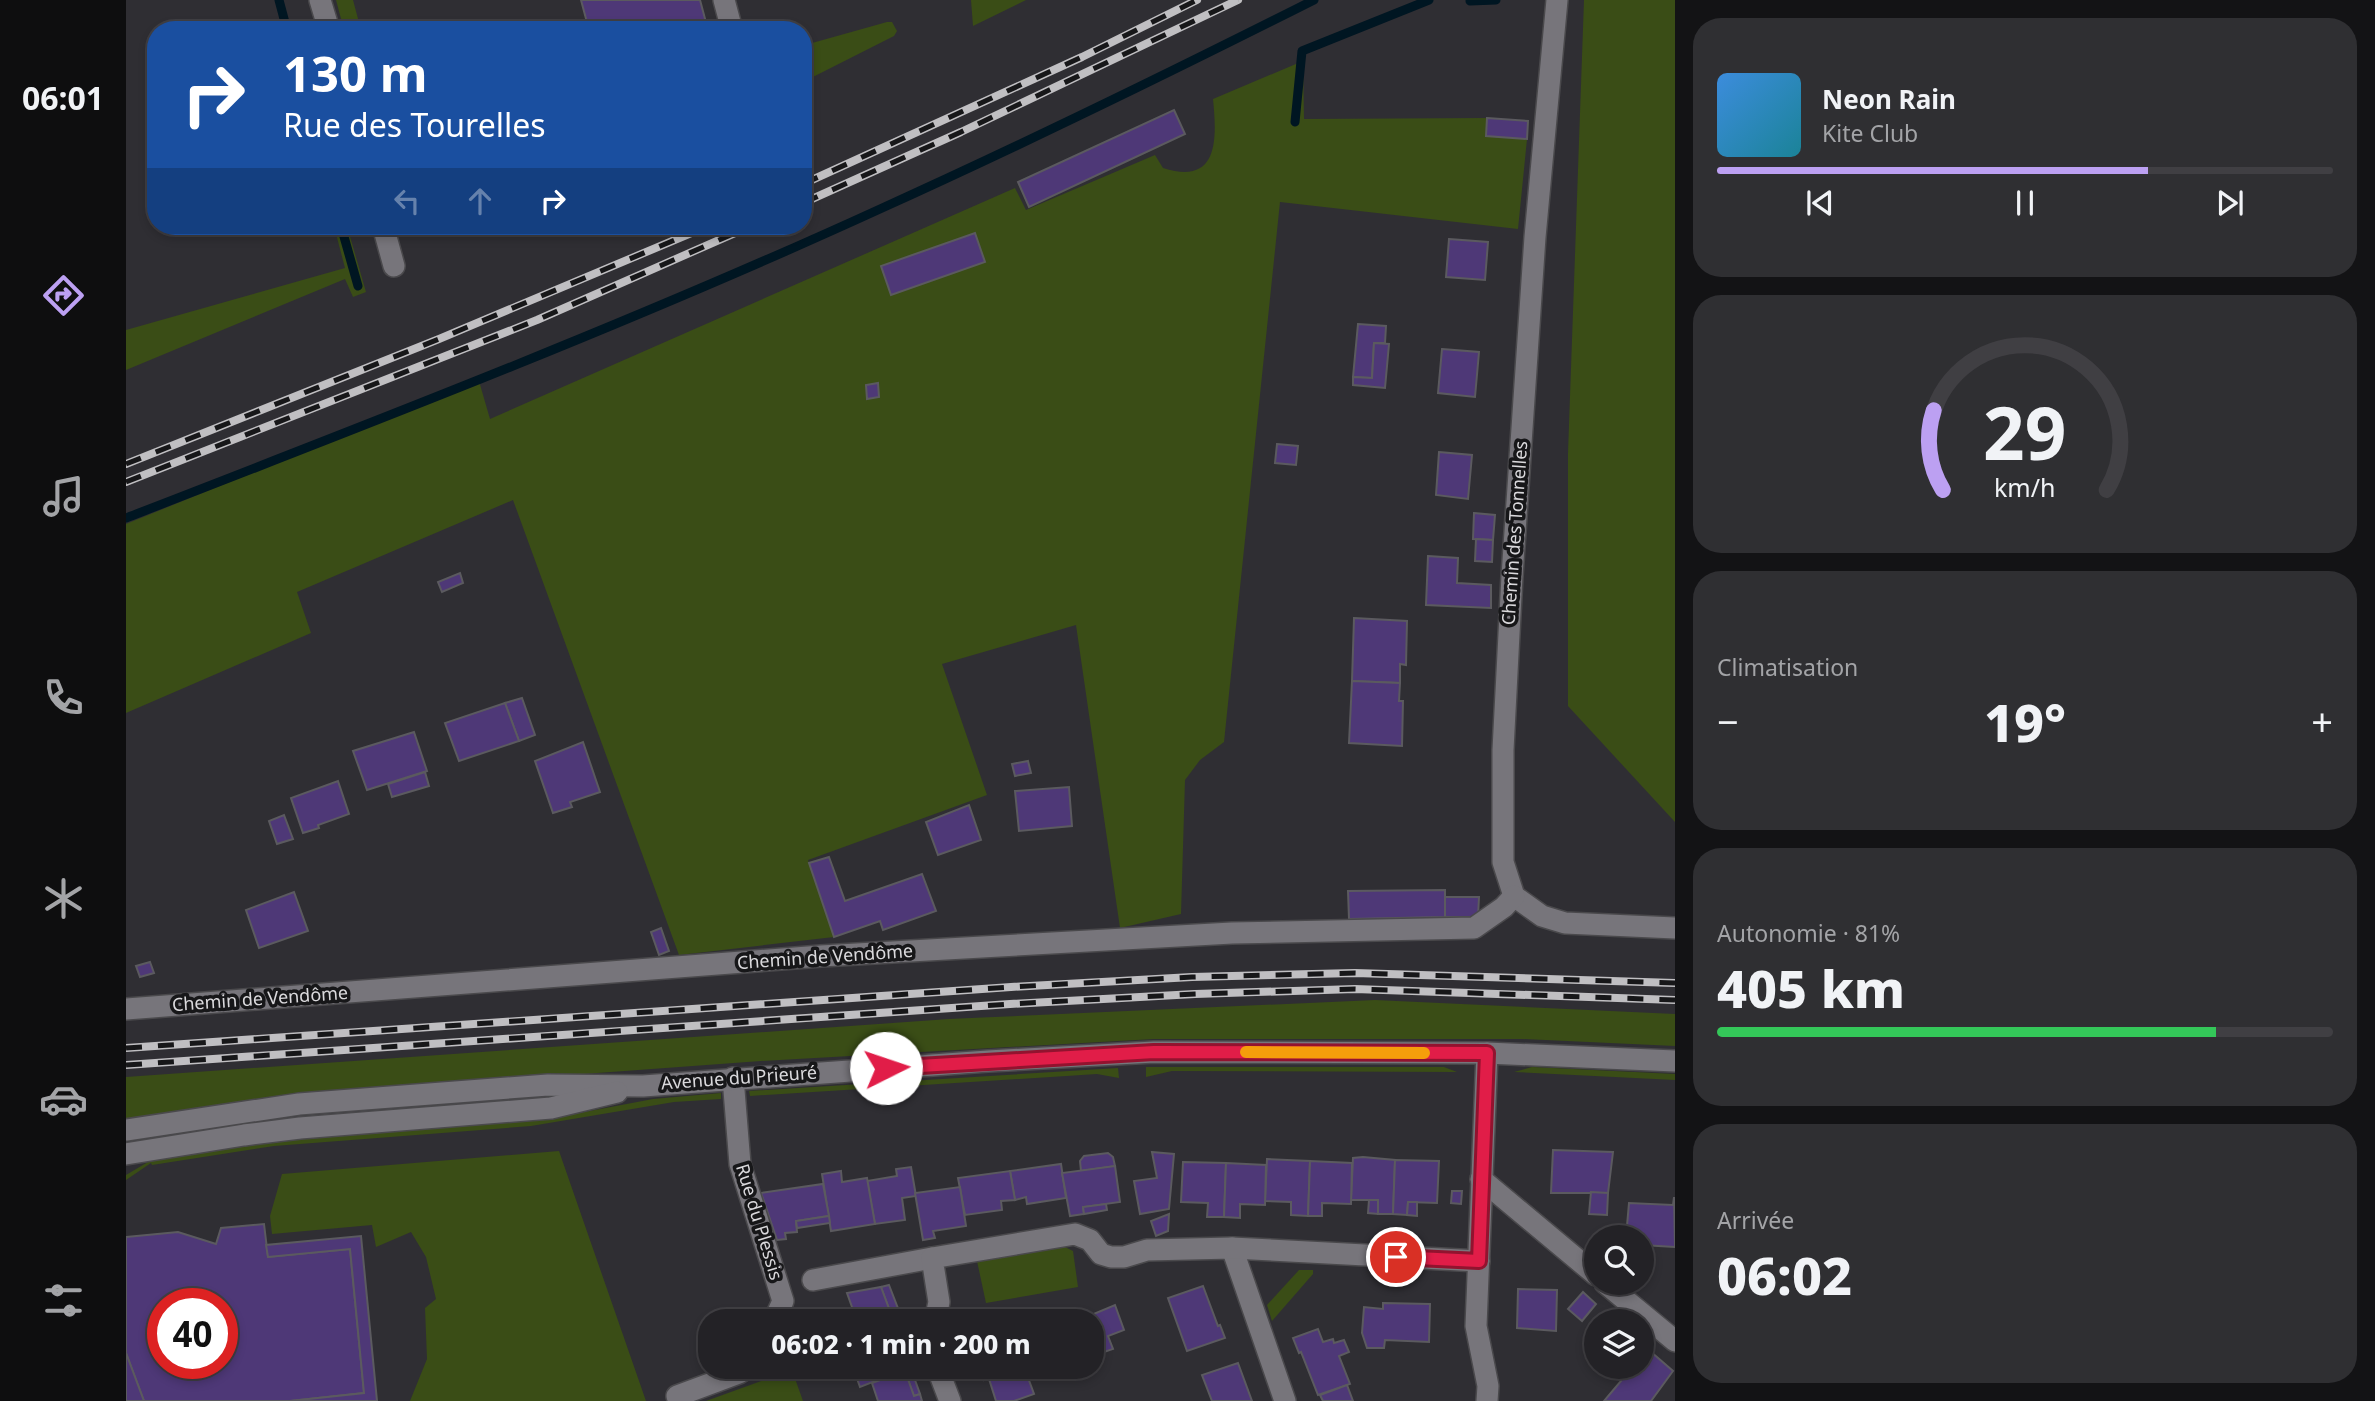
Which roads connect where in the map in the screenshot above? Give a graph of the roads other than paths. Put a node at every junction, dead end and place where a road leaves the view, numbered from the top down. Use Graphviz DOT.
graph roads {
  1 [pos="320,0"];
  2 [pos="724,0"];
  3 [pos="1557,0"];
  4 [pos="326,21"];
  5 [pos="730,21"];
  6 [pos="385,235"];
  7 [pos="394,266"];
  8 [pos="1514,897"];
  9 [pos="1675,928"];
  10 [pos="126,1009"];
  11 [pos="1487,1053"];
  12 [pos="1675,1061"];
  13 [pos="733,1078"];
  14 [pos="642,1086"];
  15 [pos="126,1130"];
  16 [pos="126,1154"];
  17 [pos="1481,1179"];
  18 [pos="1232,1248"];
  19 [pos="932,1258"];
  20 [pos="1479,1261"];
  21 [pos="1584,1265"];
  22 [pos="813,1280"];
  23 [pos="1619,1295"];
  24 [pos="779,1309"];
  25 [pos="938,1309"];
  26 [pos="1675,1342"];
  27 [pos="723,1379"];
  28 [pos="942,1379"];
  29 [pos="677,1396"];
  30 [pos="950,1401"];
  31 [pos="1285,1401"];
  32 [pos="1487,1401"];
  1 -- 4 [label="street"];
  2 -- 5 [label="street"];
  3 -- 8 [label="street, Chemin des Tonnelles"];
  6 -- 7 [label="street"];
  8 -- 9 [label="street"];
  8 -- 10 [label="street, Chemin de Vendôme"];
  11 -- 12 [label="street, Avenue du Prieuré"];
  11 -- 13 [label="street, Avenue du Prieuré"];
  11 -- 17 [label="street"];
  13 -- 14 [label="street, Avenue du Prieuré"];
  13 -- 24 [label="street, Rue du Plessis"];
  14 -- 15 [label="street, Avenue du Prieuré"];
  14 -- 16 [label="street, Avenue du Prieuré"];
  17 -- 20 [label="street"];
  17 -- 21 [label="street"];
  18 -- 19 [label="street"];
  18 -- 20 [label="street"];
  18 -- 31 [label="street"];
  19 -- 22 [label="street"];
  19 -- 25 [label="street"];
  20 -- 32 [label="street"];
  23 -- 26 [label="street"];
  27 -- 29 [label="street"];
  28 -- 30 [label="street"];
}
